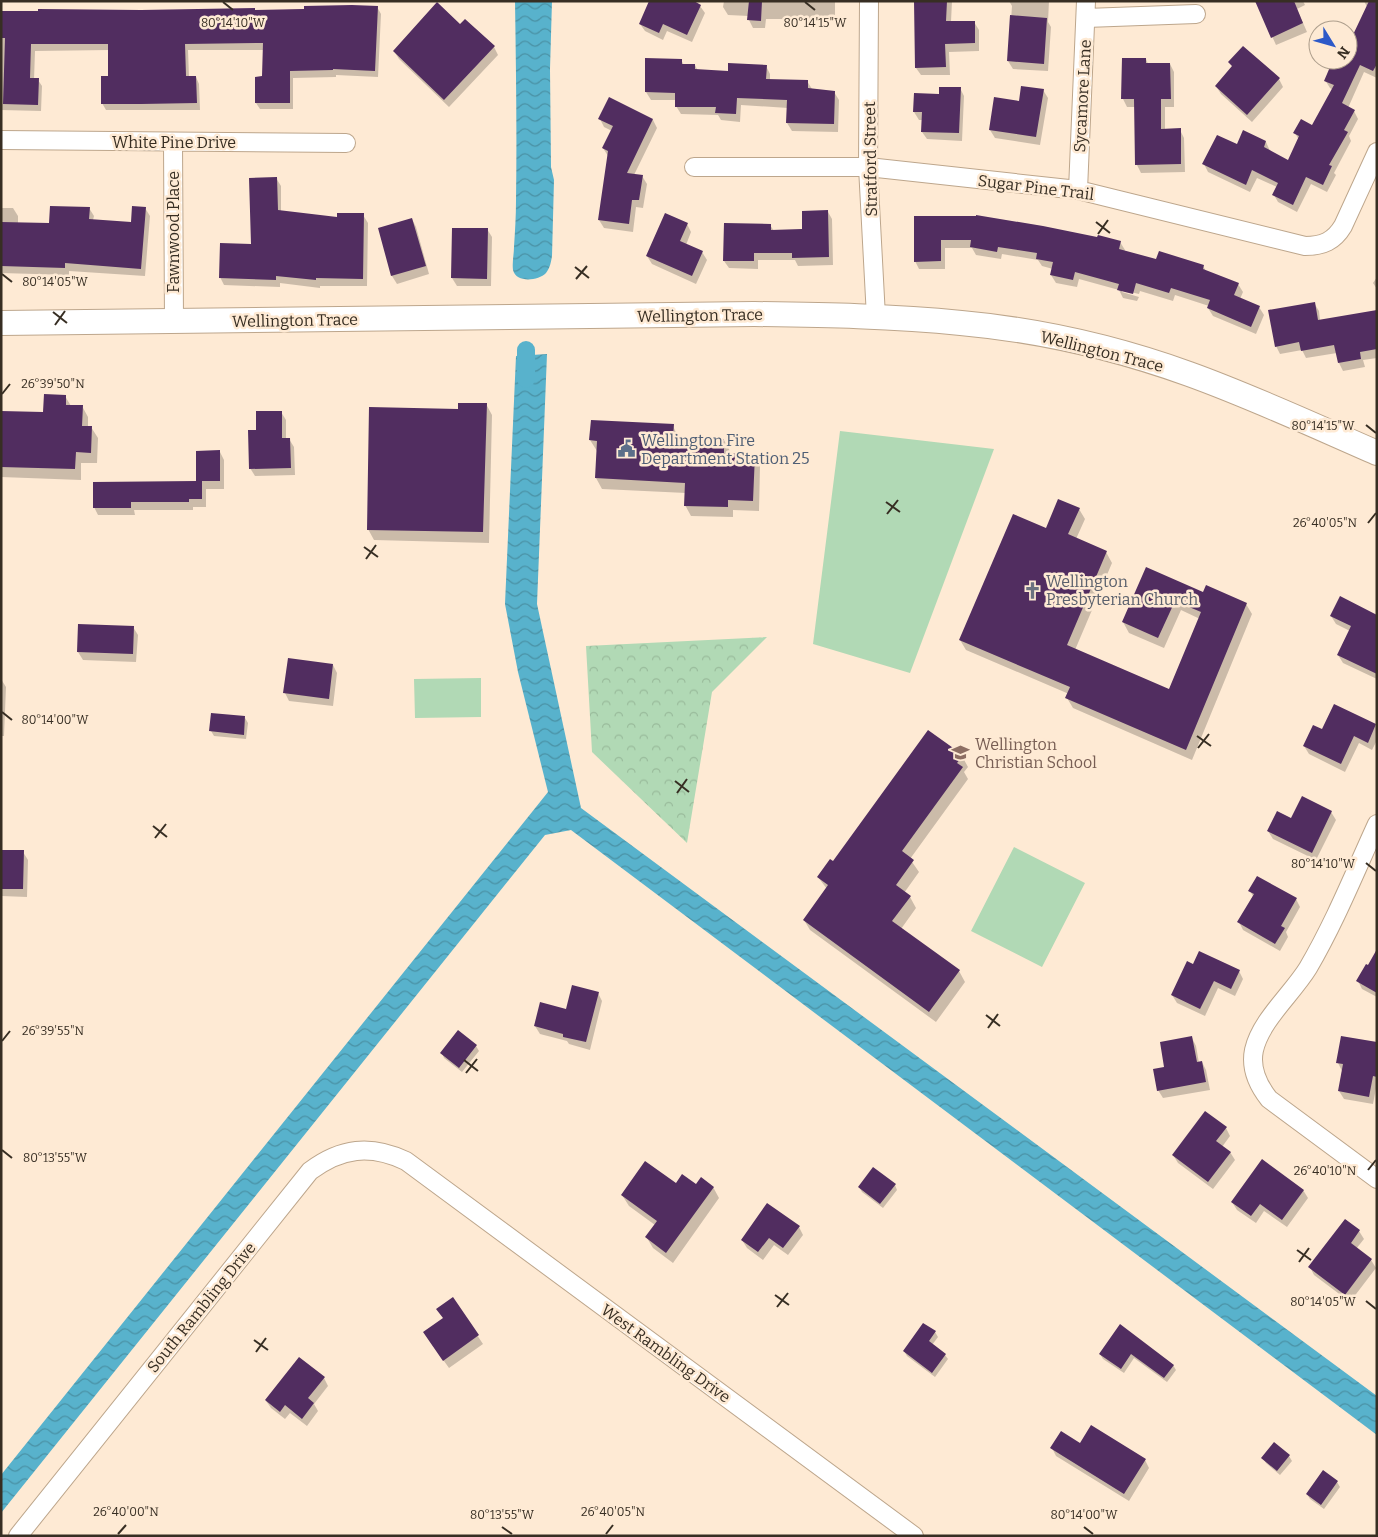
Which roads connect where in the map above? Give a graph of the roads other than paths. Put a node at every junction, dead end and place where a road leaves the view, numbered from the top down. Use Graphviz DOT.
graph roads {
  1 [pos="869,1"];
  2 [pos="1086,10"];
  3 [pos="1196,14"];
  4 [pos="1,140"];
  5 [pos="173,142"];
  6 [pos="346,143"];
  7 [pos="1377,152"];
  8 [pos="694,167"];
  9 [pos="868,168"];
  10 [pos="1078,190"];
  11 [pos="876,317"];
  12 [pos="174,322"];
  13 [pos="1,323"];
  14 [pos="1377,453"];
  15 [pos="1377,824"];
  16 [pos="418,1170"];
  17 [pos="1377,1179"];
  18 [pos="18,1536"];
  19 [pos="914,1536"];
  1 -- 9 [label="street, Stratford Street"];
  2 -- 3 [label="street"];
  2 -- 10 [label="street, Sycamore Lane"];
  4 -- 5 [label="street, White Pine Drive"];
  5 -- 6 [label="street, White Pine Drive"];
  5 -- 12 [label="street, Fawnwood Place"];
  7 -- 10 [label="street, Sugar Pine Trail"];
  8 -- 9 [label="street, Sugar Pine Trail"];
  9 -- 10 [label="street, Sugar Pine Trail"];
  9 -- 11 [label="street, Stratford Street"];
  11 -- 12 [label="street, Wellington Trace"];
  11 -- 14 [label="street, Wellington Trace"];
  12 -- 13 [label="street, Wellington Trace"];
  15 -- 17 [label="street"];
  16 -- 18 [label="street, South Rambling Drive"];
  16 -- 19 [label="street, West Rambling Drive"];
}
